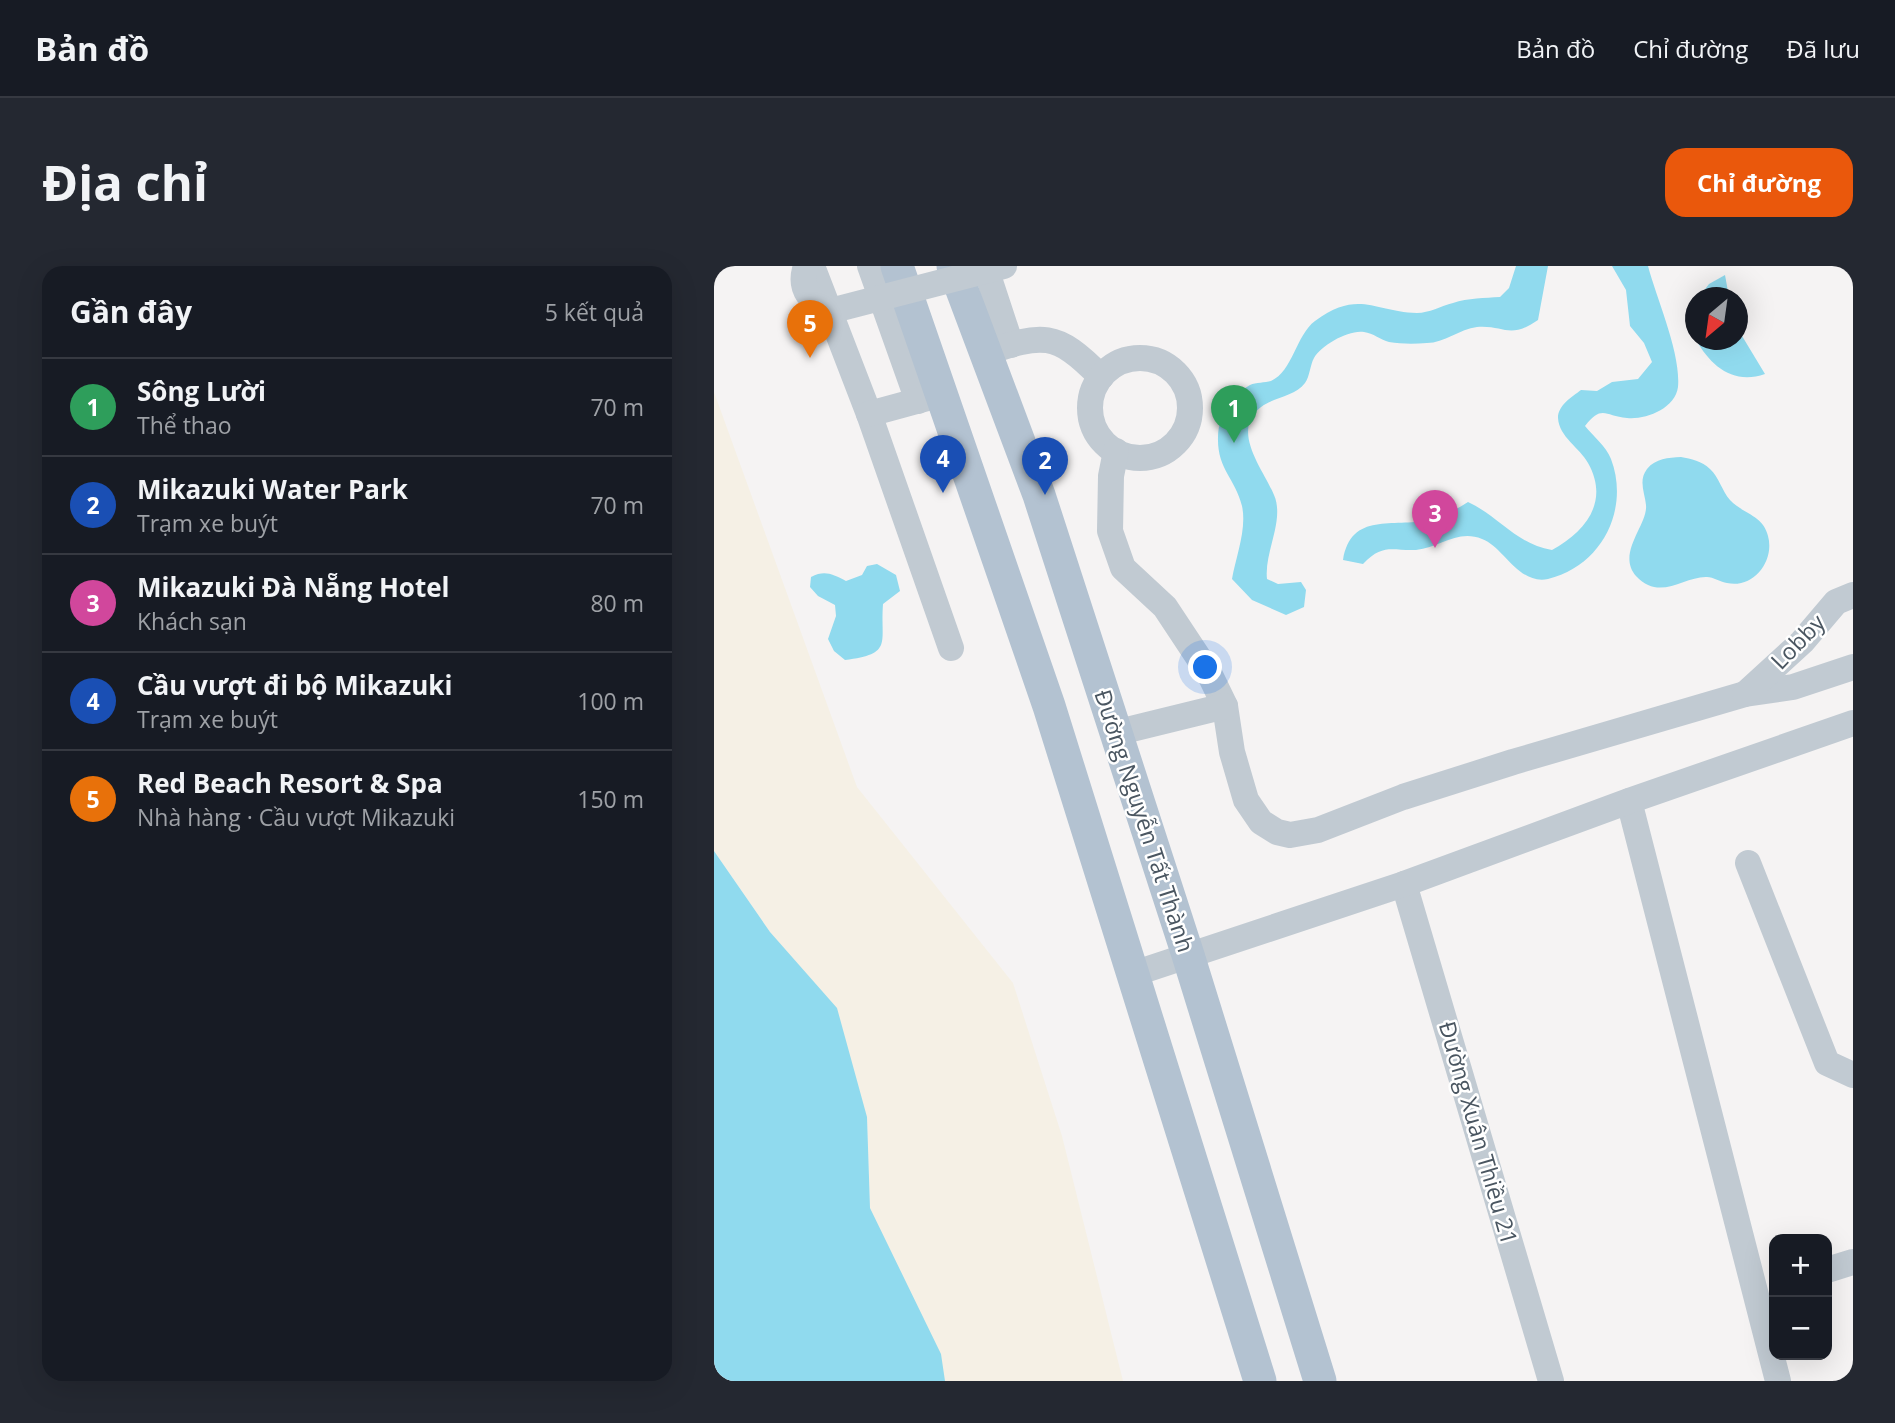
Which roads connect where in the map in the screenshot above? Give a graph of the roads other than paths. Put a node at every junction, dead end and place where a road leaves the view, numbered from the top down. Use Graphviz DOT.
graph roads {
  1 [pos="806,266"];
  2 [pos="812,266"];
  3 [pos="898,266"];
  4 [pos="953,266"];
  5 [pos="985,266"];
  6 [pos="994,266"];
  7 [pos="1003,266"];
  8 [pos="866,271"];
  9 [pos="1000,342"];
  10 [pos="1101,377"];
  11 [pos="931,397"];
  12 [pos="869,414"];
  13 [pos="1116,451"];
  14 [pos="1853,595"];
  15 [pos="951,648"];
  16 [pos="1853,667"];
  17 [pos="1745,694"];
  18 [pos="1225,706"];
  19 [pos="1853,723"];
  20 [pos="1115,733"];
  21 [pos="1629,801"];
  22 [pos="1748,863"];
  23 [pos="1404,884"];
  24 [pos="1188,955"];
  25 [pos="1133,974"];
  26 [pos="1853,1074"];
  27 [pos="1853,1262"];
  28 [pos="1832,1268"];
  29 [pos="1765,1288"];
  30 [pos="1260,1381"];
  31 [pos="1320,1381"];
  32 [pos="1551,1381"];
  33 [pos="1778,1381"];
  1 -- 7 [label="street, bridge"];
  2 -- 12 [label="street"];
  3 -- 11 [label="main road"];
  4 -- 9 [label="main road, Đường Nguyễn Tất Thành"];
  5 -- 9 [label="street"];
  6 -- 9 [label="street"];
  8 -- 11 [label="street"];
  9 -- 10 [label="street"];
  9 -- 20 [label="main road, Đường Nguyễn Tất Thành"];
  10 -- 13 [label="street"];
  10 -- 13 [label="street"];
  11 -- 12 [label="street"];
  11 -- 25 [label="main road"];
  12 -- 15 [label="street"];
  13 -- 18 [label="street"];
  14 -- 17 [label="street, Lobby"];
  16 -- 17 [label="street"];
  17 -- 18 [label="street"];
  18 -- 20 [label="street"];
  19 -- 21 [label="street"];
  20 -- 24 [label="main road, Đường Nguyễn Tất Thành"];
  21 -- 23 [label="street"];
  21 -- 29 [label="street"];
  22 -- 26 [label="street"];
  23 -- 24 [label="street"];
  23 -- 32 [label="street, Đường Xuân Thiều 21"];
  24 -- 25 [label="street"];
  24 -- 31 [label="main road, Đường Nguyễn Tất Thành"];
  25 -- 30 [label="main road"];
  27 -- 28 [label="street"];
  29 -- 33 [label="street"];
}
